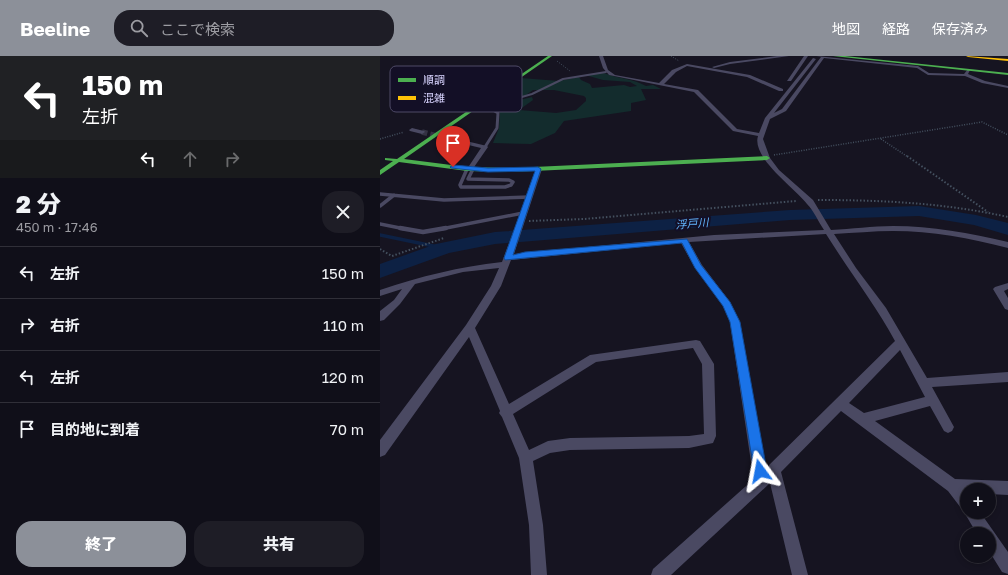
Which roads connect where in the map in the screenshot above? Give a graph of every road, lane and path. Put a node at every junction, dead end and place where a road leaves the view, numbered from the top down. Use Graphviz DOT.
graph roads {
  1 [pos="542,56"];
  2 [pos="550,56"];
  3 [pos="601,56"];
  4 [pos="787,56"];
  5 [pos="806,56"];
  6 [pos="835,56"];
  7 [pos="868,56"];
  8 [pos="893,56"];
  9 [pos="914,56"];
  10 [pos="968,56"];
  11 [pos="823,57"];
  12 [pos="814,58"];
  13 [pos="956,58"];
  14 [pos="1008,60"];
  15 [pos="1008,67"];
  16 [pos="711,68"];
  17 [pos="522,69"];
  18 [pos="606,72"];
  19 [pos="967,73"];
  20 [pos="1008,74"];
  21 [pos="522,75"];
  22 [pos="578,76"];
  23 [pos="661,84"];
  24 [pos="1008,87"];
  25 [pos="781,90"];
  26 [pos="777,95"];
  27 [pos="522,97"];
  28 [pos="766,110"];
  29 [pos="456,112"];
  30 [pos="469,112"];
  31 [pos="496,112"];
  32 [pos="767,119"];
  33 [pos="412,130"];
  34 [pos="422,132"];
  35 [pos="761,135"];
  36 [pos="1008,135"];
  37 [pos="441,137"];
  38 [pos="380,139"];
  39 [pos="881,139"];
  40 [pos="485,147"];
  41 [pos="766,157"];
  42 [pos="382,160"];
  43 [pos="399,160"];
  44 [pos="470,169"];
  45 [pos="538,169"];
  46 [pos="380,173"];
  47 [pos="380,194"];
  48 [pos="394,195"];
  49 [pos="529,197"];
  50 [pos="808,201"];
  51 [pos="380,206"];
  52 [pos="523,213"];
  53 [pos="990,213"];
  54 [pos="1008,216"];
  55 [pos="520,222"];
  56 [pos="380,224"];
  57 [pos="830,232"];
  58 [pos="451,236"];
  59 [pos="684,241"];
  60 [pos="1008,245"];
  61 [pos="380,249"];
  62 [pos="507,261"];
  63 [pos="412,282"];
  64 [pos="1008,286"];
  65 [pos="380,293"];
  66 [pos="1008,307"];
  67 [pos="380,317"];
  68 [pos="470,328"];
  69 [pos="901,342"];
  70 [pos="1008,377"];
  71 [pos="924,383"];
  72 [pos="932,400"];
  73 [pos="840,403"];
  74 [pos="505,413"];
  75 [pos="864,419"];
  76 [pos="948,427"];
  77 [pos="380,451"];
  78 [pos="526,458"];
  79 [pos="774,470"];
  80 [pos="763,481"];
  81 [pos="953,486"];
  82 [pos="1008,488"];
  83 [pos="960,496"];
  84 [pos="996,548"];
  85 [pos="1008,566"];
  86 [pos="539,575"];
  87 [pos="659,575"];
  88 [pos="800,575"];
  1 -- 17 [label="main road"];
  2 -- 21 [label="main road"];
  2 -- 22 [label="path"];
  3 -- 18 [label="street"];
  4 -- 16 [label="street"];
  5 -- 25 [label="street"];
  6 -- 19 [label="main road"];
  7 -- 15 [label="main road"];
  8 -- 15 [label="main road"];
  9 -- 15 [label="main road"];
  10 -- 14 [label="main road"];
  11 -- 12 [label="street"];
  11 -- 19 [label="street"];
  11 -- 32 [label="street"];
  12 -- 32 [label="street"];
  13 -- 15 [label="main road"];
  16 -- 23 [label="street"];
  16 -- 25 [label="street"];
  18 -- 22 [label="lane"];
  18 -- 23 [label="street"];
  19 -- 20 [label="main road"];
  19 -- 24 [label="street"];
  22 -- 27 [label="lane"];
  23 -- 35 [label="street"];
  25 -- 26 [label="street"];
  28 -- 32 [label="street"];
  29 -- 42 [label="main road"];
  30 -- 43 [label="main road"];
  31 -- 40 [label="lane"];
  32 -- 35 [label="street"];
  33 -- 34 [label="street"];
  33 -- 38 [label="path"];
  35 -- 41 [label="street"];
  36 -- 39 [label="path"];
  37 -- 40 [label="street"];
  39 -- 41 [label="path"];
  39 -- 53 [label="path"];
  40 -- 44 [label="street"];
  41 -- 45 [label="main road"];
  41 -- 50 [label="street"];
  42 -- 43 [label="main road"];
  43 -- 44 [label="main road"];
  43 -- 46 [label="main road"];
  44 -- 44 [label="lane"];
  44 -- 45 [label="main road"];
  45 -- 49 [label="street"];
  47 -- 48 [label="lane"];
  48 -- 49 [label="lane"];
  48 -- 51 [label="lane"];
  49 -- 52 [label="street"];
  50 -- 53 [label="path"];
  50 -- 55 [label="path"];
  50 -- 57 [label="street"];
  52 -- 55 [label="street"];
  52 -- 56 [label="lane"];
  53 -- 54 [label="path"];
  55 -- 62 [label="street"];
  57 -- 59 [label="street"];
  57 -- 60 [label="street"];
  57 -- 69 [label="street"];
  58 -- 61 [label="path"];
  59 -- 62 [label="street"];
  59 -- 80 [label="street"];
  62 -- 63 [label="street"];
  62 -- 68 [label="street"];
  63 -- 65 [label="street"];
  63 -- 67 [label="street"];
  64 -- 66 [label="street"];
  68 -- 74 [label="street"];
  68 -- 77 [label="street"];
  69 -- 71 [label="street"];
  69 -- 73 [label="street"];
  70 -- 71 [label="street"];
  71 -- 72 [label="street"];
  72 -- 75 [label="street"];
  72 -- 76 [label="street"];
  73 -- 75 [label="street"];
  73 -- 79 [label="street"];
  74 -- 78 [label="street"];
  74 -- 78 [label="street"];
  75 -- 81 [label="street"];
  78 -- 86 [label="street"];
  79 -- 80 [label="street"];
  79 -- 88 [label="street"];
  80 -- 87 [label="street"];
  81 -- 82 [label="street"];
  81 -- 83 [label="street"];
  84 -- 85 [label="street"];
}
